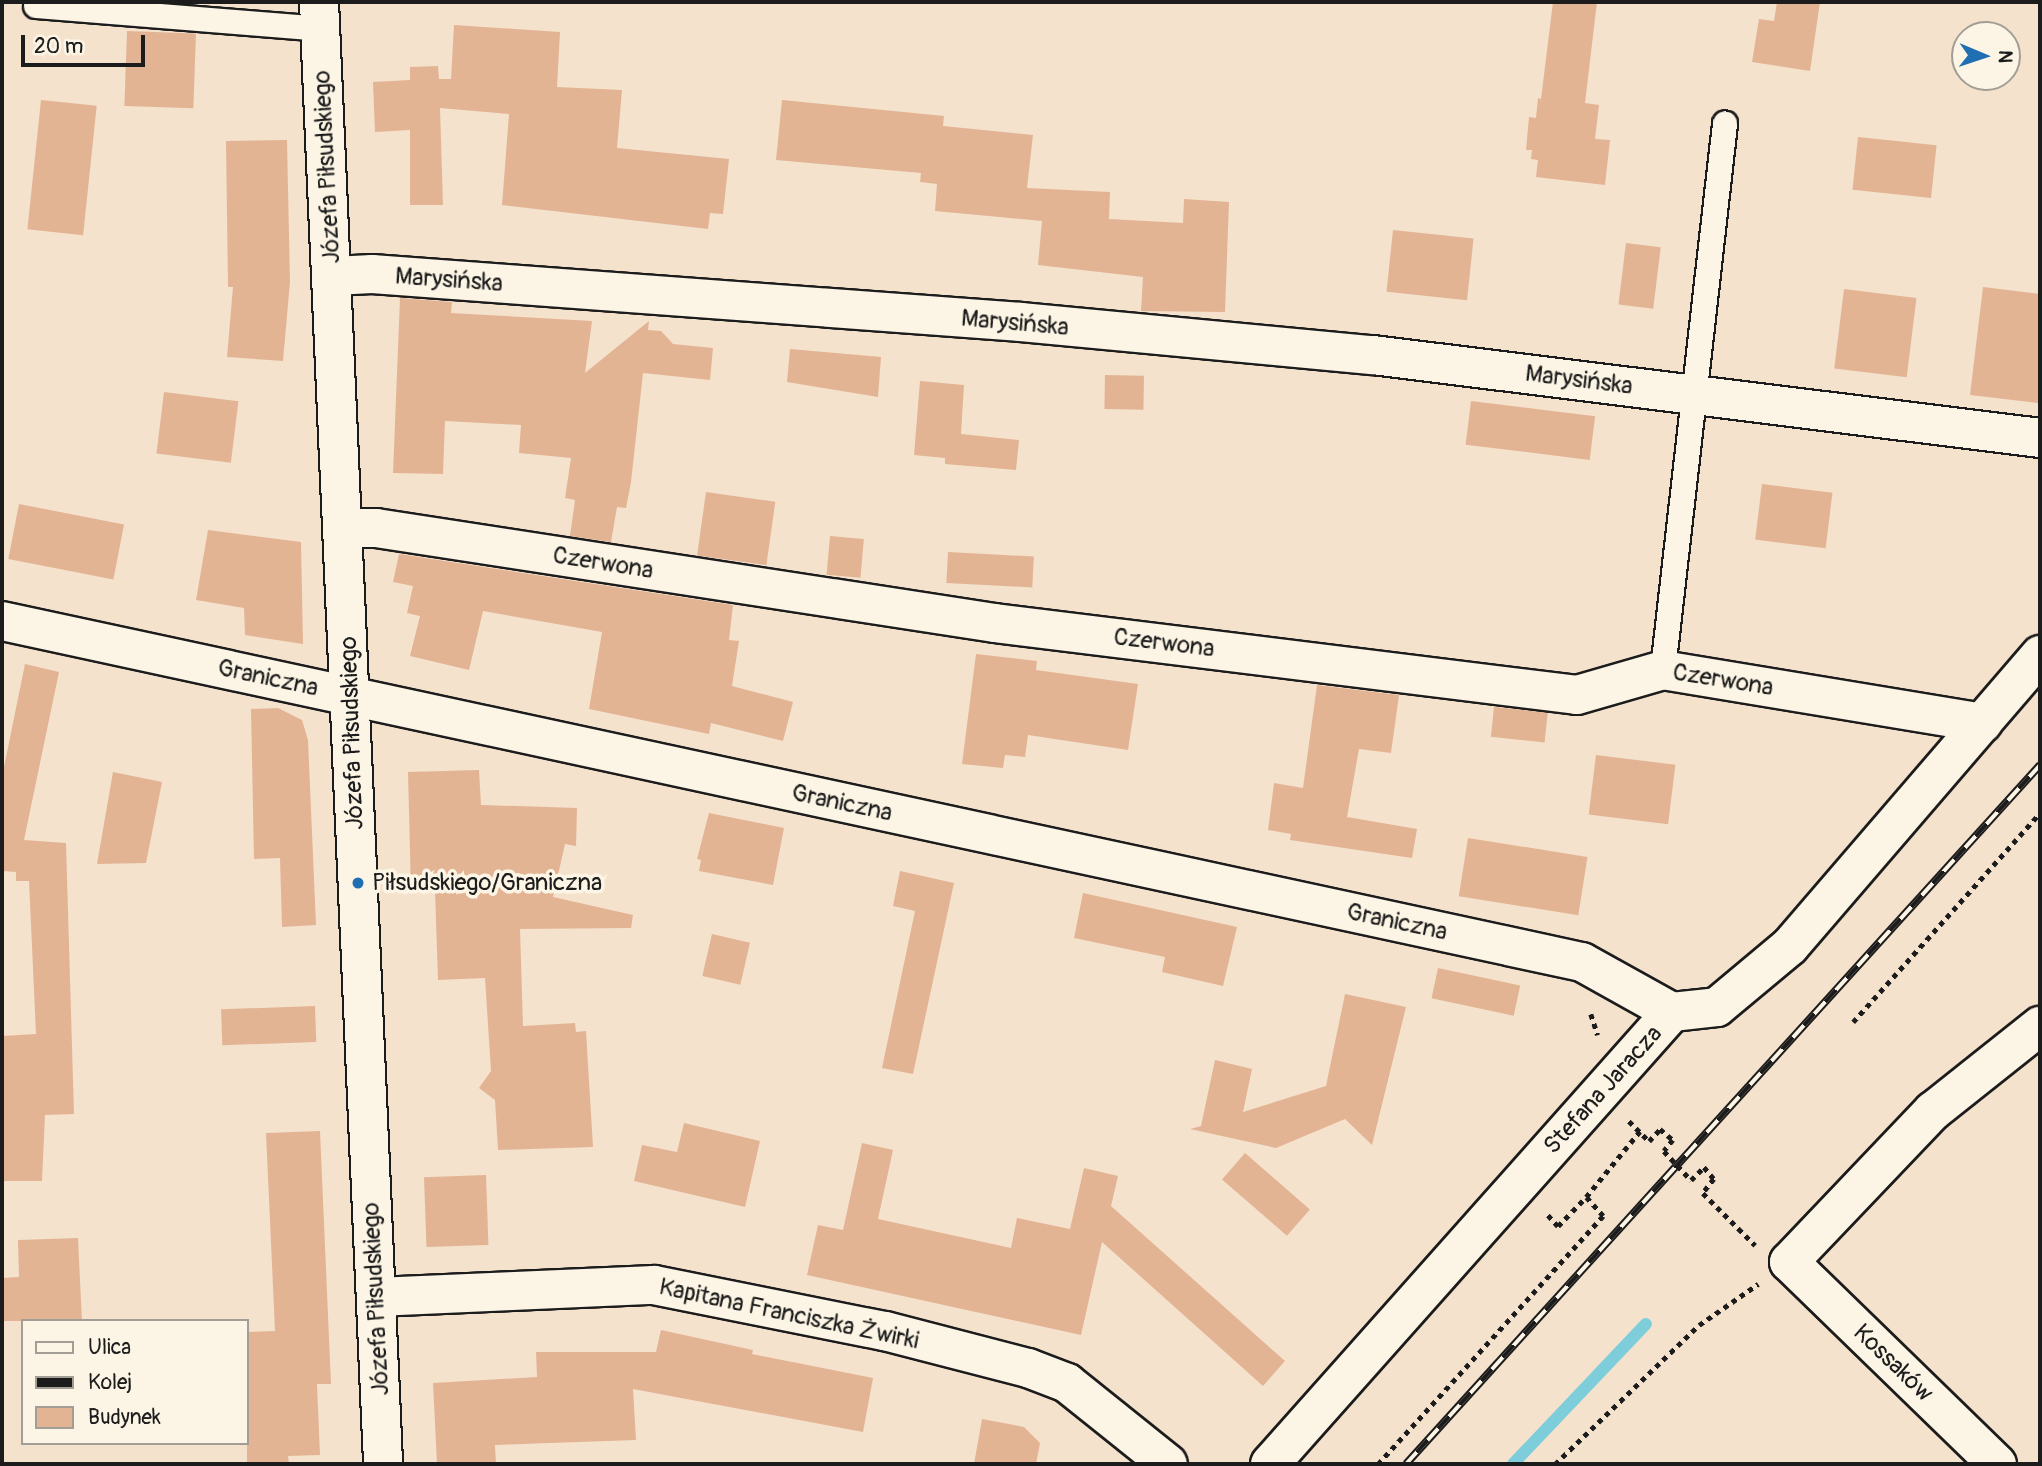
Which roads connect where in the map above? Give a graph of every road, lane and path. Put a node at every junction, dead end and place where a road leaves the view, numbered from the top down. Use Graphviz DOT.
graph roads {
  1 [pos="36,6"];
  2 [pos="320,15"];
  3 [pos="1725,124"];
  4 [pos="333,276"];
  5 [pos="1695,395"];
  6 [pos="2040,438"];
  7 [pos="343,528"];
  8 [pos="2,621"];
  9 [pos="2040,655"];
  10 [pos="1663,670"];
  11 [pos="350,696"];
  12 [pos="1983,723"];
  13 [pos="2040,813"];
  14 [pos="1672,1012"];
  15 [pos="1853,1022"];
  16 [pos="2040,1026"];
  17 [pos="1612,1080"];
  18 [pos="1640,1131"];
  19 [pos="1586,1196"];
  20 [pos="1548,1215"];
  21 [pos="1779,1270"];
  22 [pos="376,1297"];
  23 [pos="383,1464"];
  24 [pos="1168,1464"];
  25 [pos="1270,1464"];
  26 [pos="1378,1464"];
  27 [pos="1555,1464"];
  28 [pos="1997,1464"];
  1 -- 2 [label="lane"];
  2 -- 4 [label="street, Józefa Piłsudskiego"];
  3 -- 5 [label="lane"];
  4 -- 5 [label="street, Marysińska"];
  4 -- 7 [label="street, Józefa Piłsudskiego"];
  5 -- 6 [label="street, Marysińska"];
  5 -- 10 [label="lane"];
  7 -- 10 [label="street, Czerwona"];
  7 -- 11 [label="street, Józefa Piłsudskiego"];
  8 -- 11 [label="street, Graniczna"];
  9 -- 12 [label="street, Stefana Jaracza"];
  10 -- 12 [label="street, Czerwona"];
  11 -- 14 [label="street, Graniczna"];
  11 -- 22 [label="street, Józefa Piłsudskiego"];
  12 -- 14 [label="street, Stefana Jaracza"];
  13 -- 15 [label="path"];
  14 -- 17 [label="street, Stefana Jaracza"];
  16 -- 21 [label="street"];
  17 -- 18 [label="path"];
  17 -- 25 [label="street, Stefana Jaracza"];
  18 -- 19 [label="path"];
  18 -- 21 [label="path"];
  19 -- 20 [label="path"];
  19 -- 26 [label="path"];
  21 -- 27 [label="path"];
  21 -- 28 [label="street, Kossaków"];
  22 -- 23 [label="street, Józefa Piłsudskiego"];
  22 -- 24 [label="street, Kapitana Franciszka Żwirki"];
}
